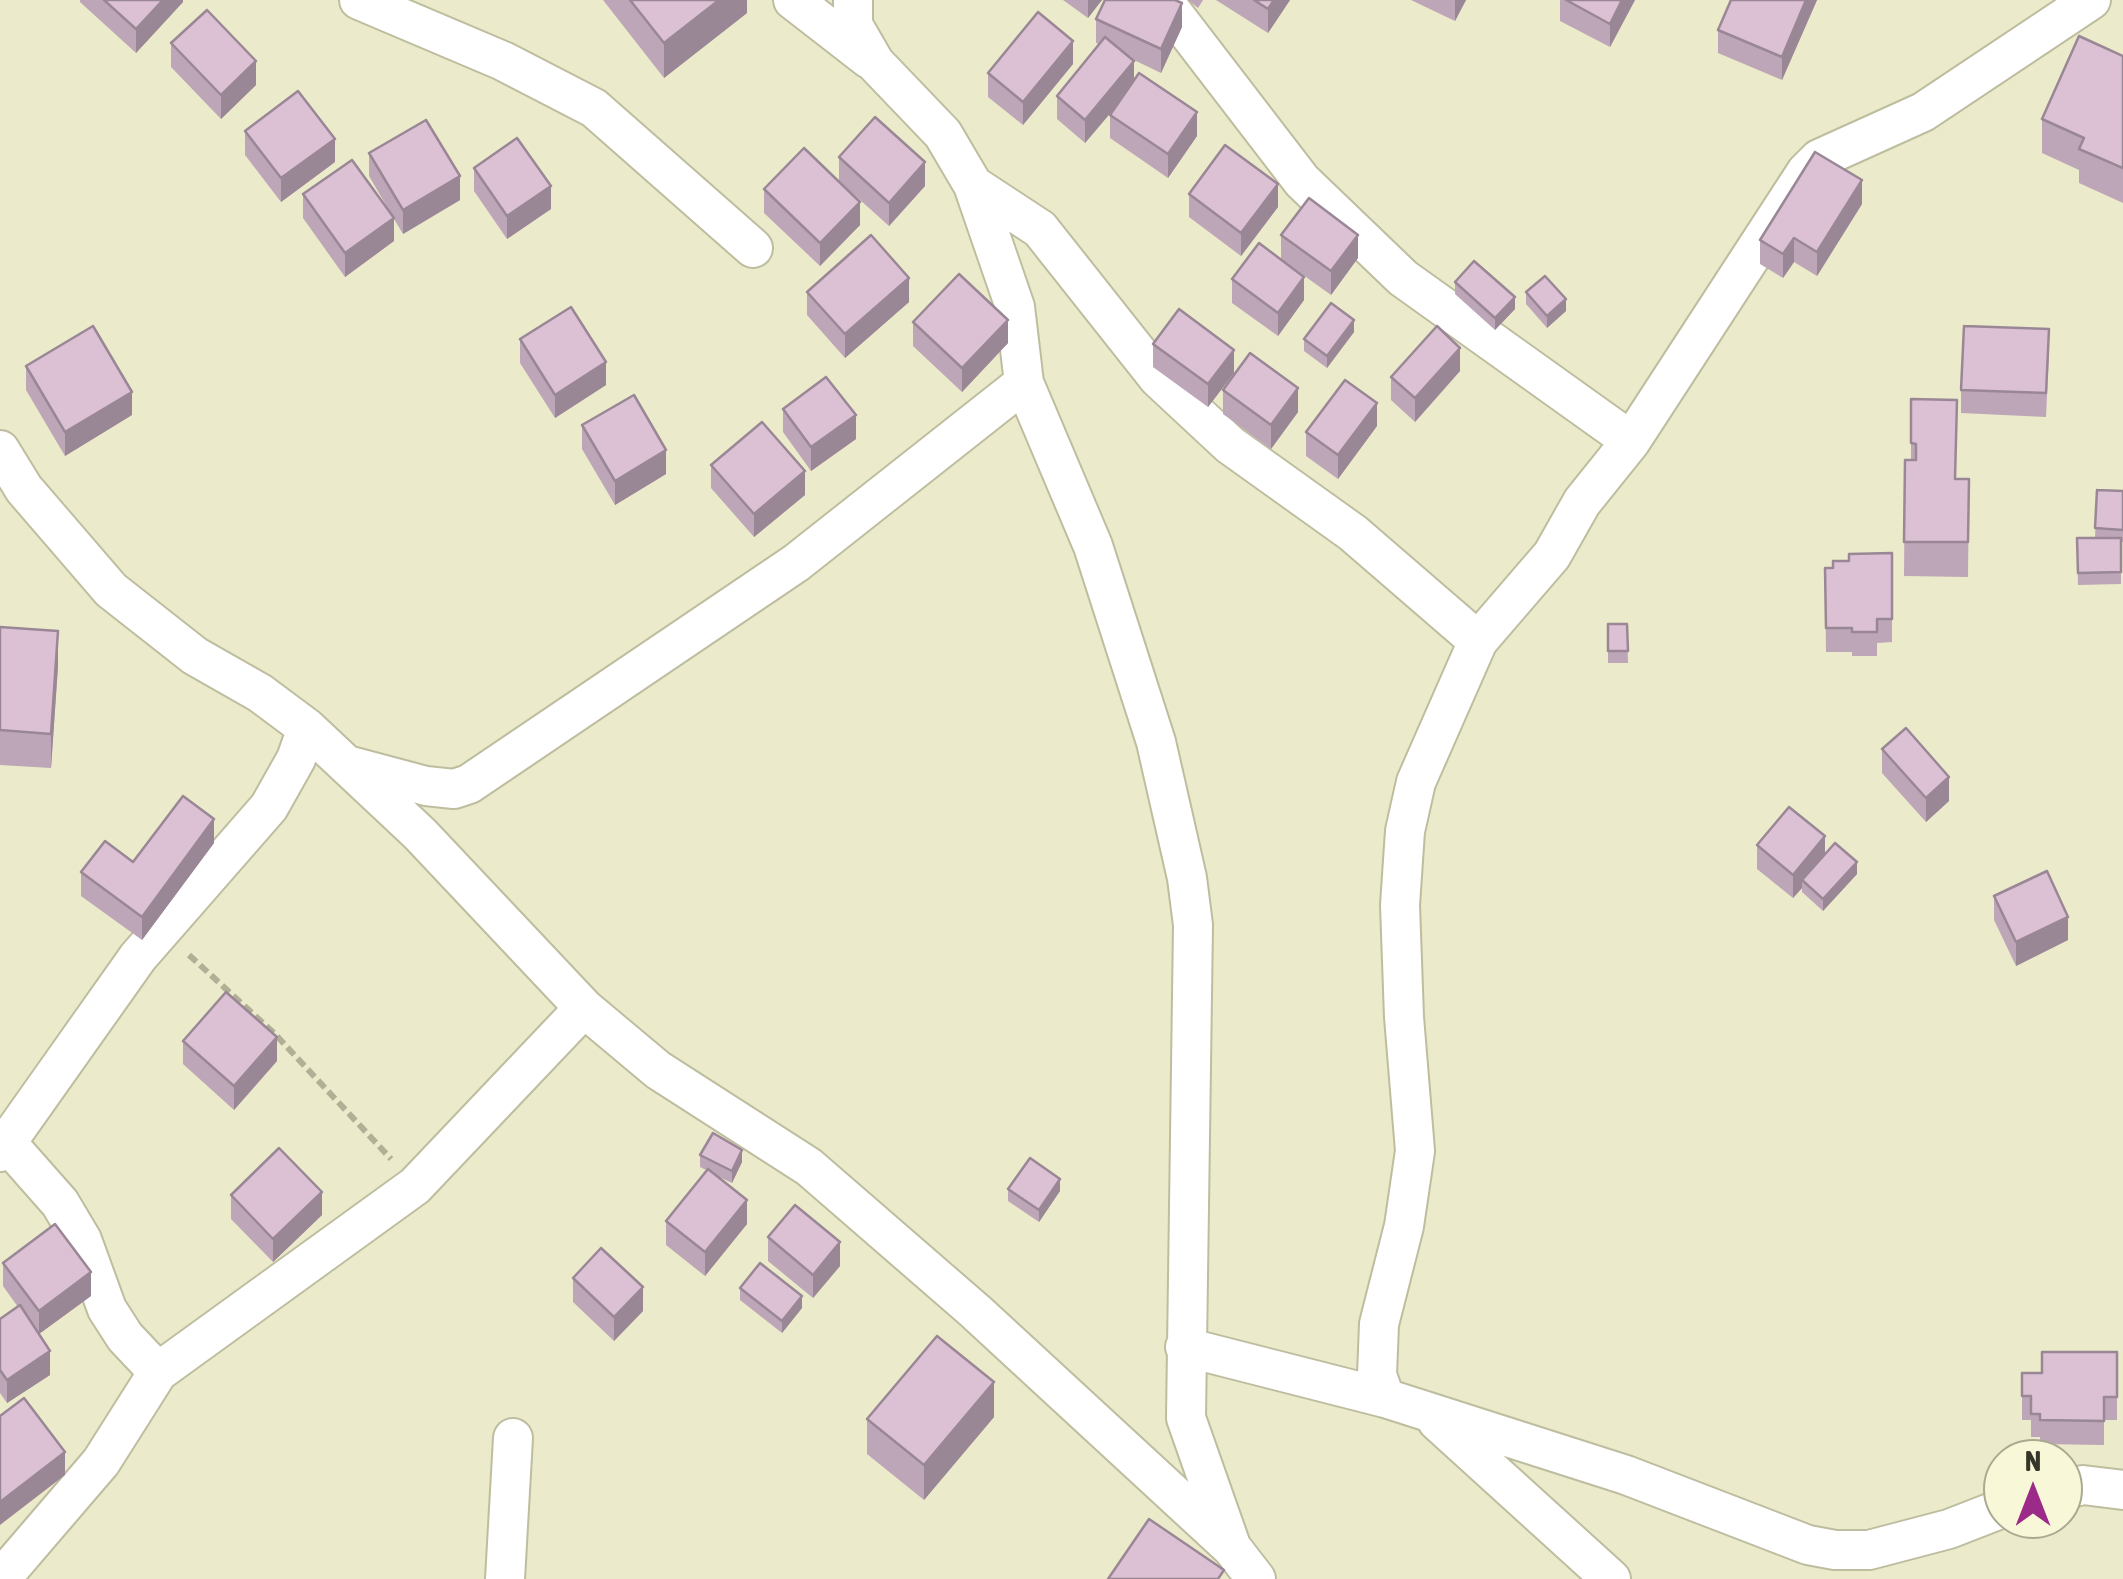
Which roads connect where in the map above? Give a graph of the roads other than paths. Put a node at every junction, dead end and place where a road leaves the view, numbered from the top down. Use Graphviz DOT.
graph roads {
  1 [pos="358,0"];
  2 [pos="793,0"];
  3 [pos="854,0"];
  4 [pos="1163,0"];
  5 [pos="2092,0"];
  6 [pos="875,64"];
  7 [pos="972,185"];
  8 [pos="753,248"];
  9 [pos="1024,383"];
  10 [pos="1631,440"];
  11 [pos="0,450"];
  12 [pos="1478,641"];
  13 [pos="306,728"];
  14 [pos="349,765"];
  15 [pos="584,1008"];
  16 [pos="4,1147"];
  17 [pos="1186,1347"];
  18 [pos="158,1372"];
  19 [pos="1385,1398"];
  20 [pos="1432,1416"];
  21 [pos="514,1438"];
  22 [pos="2083,1485"];
  23 [pos="2123,1490"];
  24 [pos="1983,1516"];
  25 [pos="1232,1548"];
  26 [pos="0,1573"];
  27 [pos="504,1579"];
  28 [pos="1256,1579"];
  29 [pos="1611,1579"];
  1 -- 8 [label="street"];
  2 -- 6 [label="street"];
  3 -- 6 [label="street"];
  4 -- 10 [label="street"];
  5 -- 10 [label="street"];
  6 -- 7 [label="street"];
  7 -- 9 [label="street"];
  7 -- 12 [label="street"];
  9 -- 14 [label="street"];
  9 -- 17 [label="street"];
  10 -- 12 [label="street"];
  11 -- 13 [label="street"];
  12 -- 19 [label="street"];
  13 -- 14 [label="street"];
  13 -- 16 [label="street"];
  14 -- 15 [label="street"];
  15 -- 18 [label="street"];
  15 -- 25 [label="street"];
  16 -- 18 [label="street"];
  17 -- 19 [label="street"];
  17 -- 25 [label="street"];
  18 -- 26 [label="street"];
  19 -- 20 [label="street"];
  20 -- 24 [label="street"];
  20 -- 29 [label="street"];
  21 -- 27 [label="street"];
  22 -- 23 [label="street"];
  25 -- 28 [label="street"];
}
